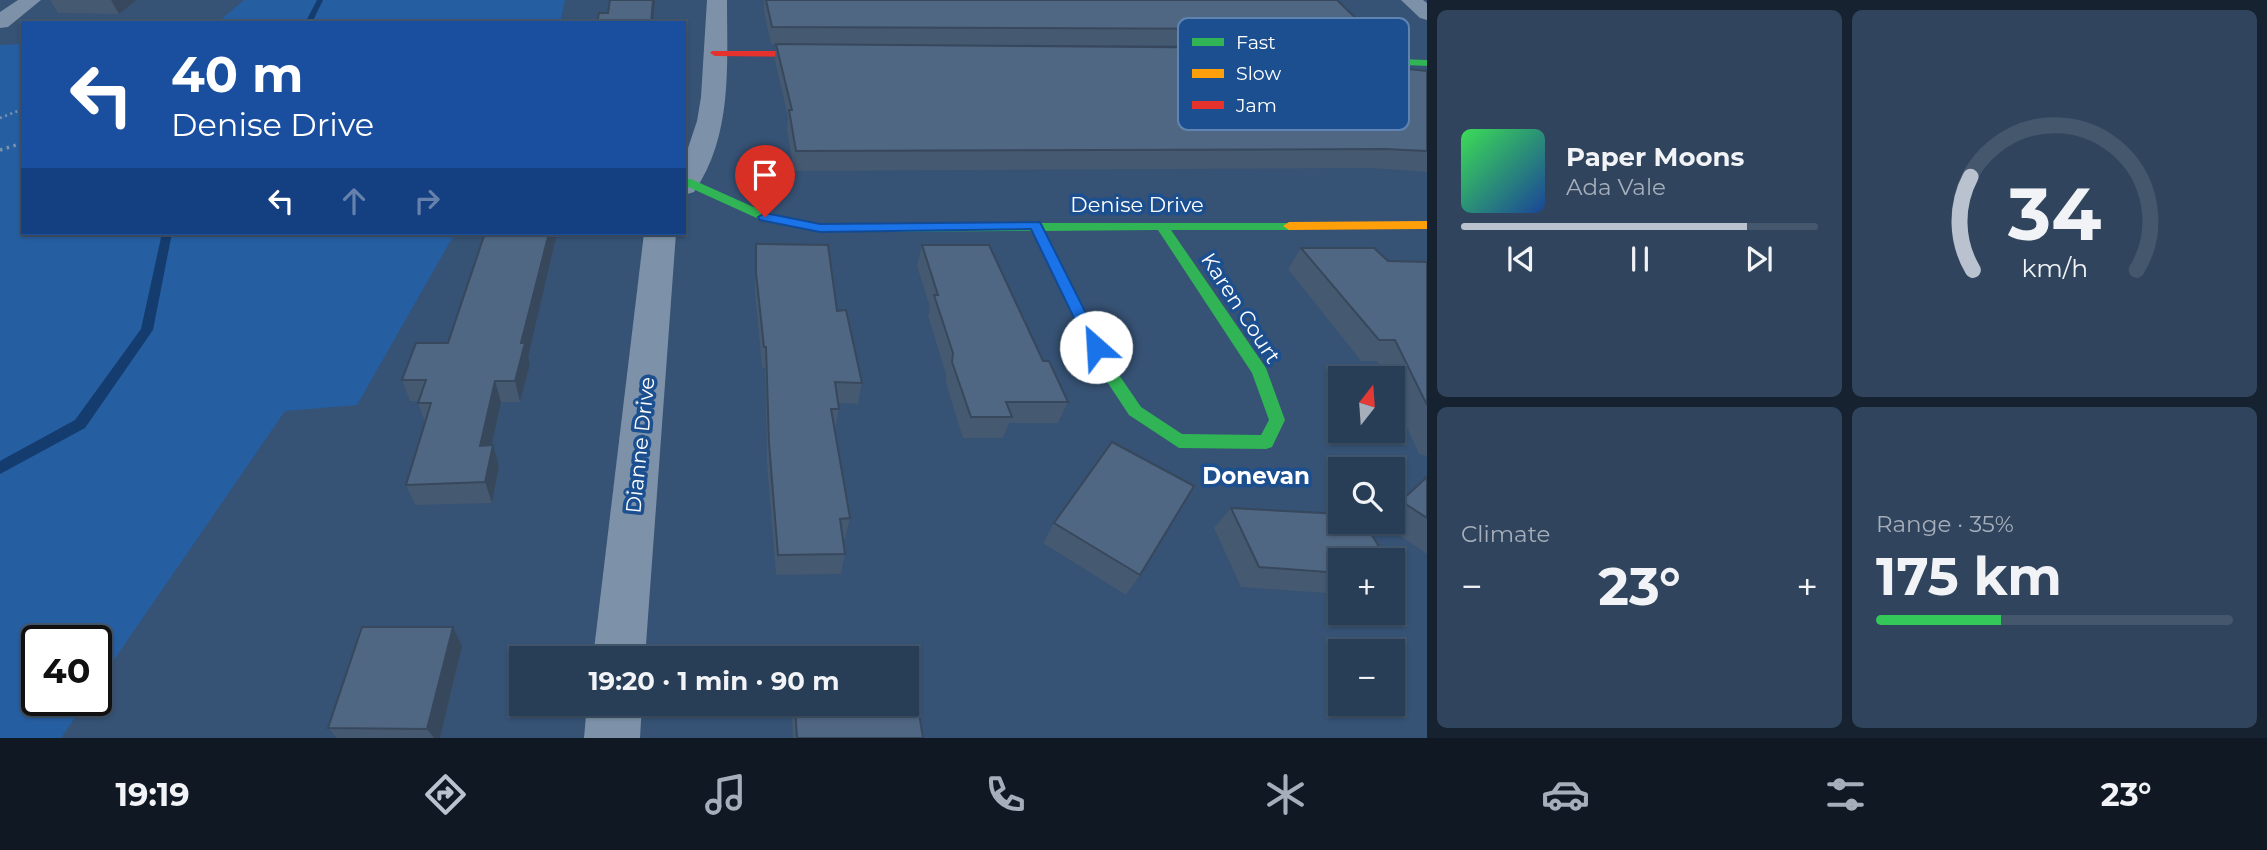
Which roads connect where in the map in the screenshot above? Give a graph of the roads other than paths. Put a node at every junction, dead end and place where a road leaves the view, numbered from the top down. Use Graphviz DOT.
graph roads {
  1 [pos="31,0"];
  2 [pos="717,0"];
  3 [pos="1411,0"];
  4 [pos="1427,14"];
  5 [pos="0,22"];
  6 [pos="715,53"];
  7 [pos="840,54"];
  8 [pos="1409,62"];
  9 [pos="1427,63"];
  10 [pos="686,182"];
  11 [pos="686,184"];
  12 [pos="1035,225"];
  13 [pos="1427,225"];
  14 [pos="1162,226"];
  15 [pos="660,235"];
  16 [pos="620,646"];
  17 [pos="614,716"];
  18 [pos="612,738"];
  1 -- 5 [label="street"];
  2 -- 6 [label="street"];
  3 -- 4 [label="street"];
  6 -- 7 [label="street"];
  6 -- 10 [label="street"];
  8 -- 9 [label="street"];
  11 -- 12 [label="street, Denise Drive"];
  12 -- 14 [label="street, Denise Drive"];
  12 -- 14 [label="street, Karen Court"];
  13 -- 14 [label="street, Denise Drive"];
  15 -- 16 [label="street, Dianne Drive"];
  17 -- 18 [label="street"];
}
